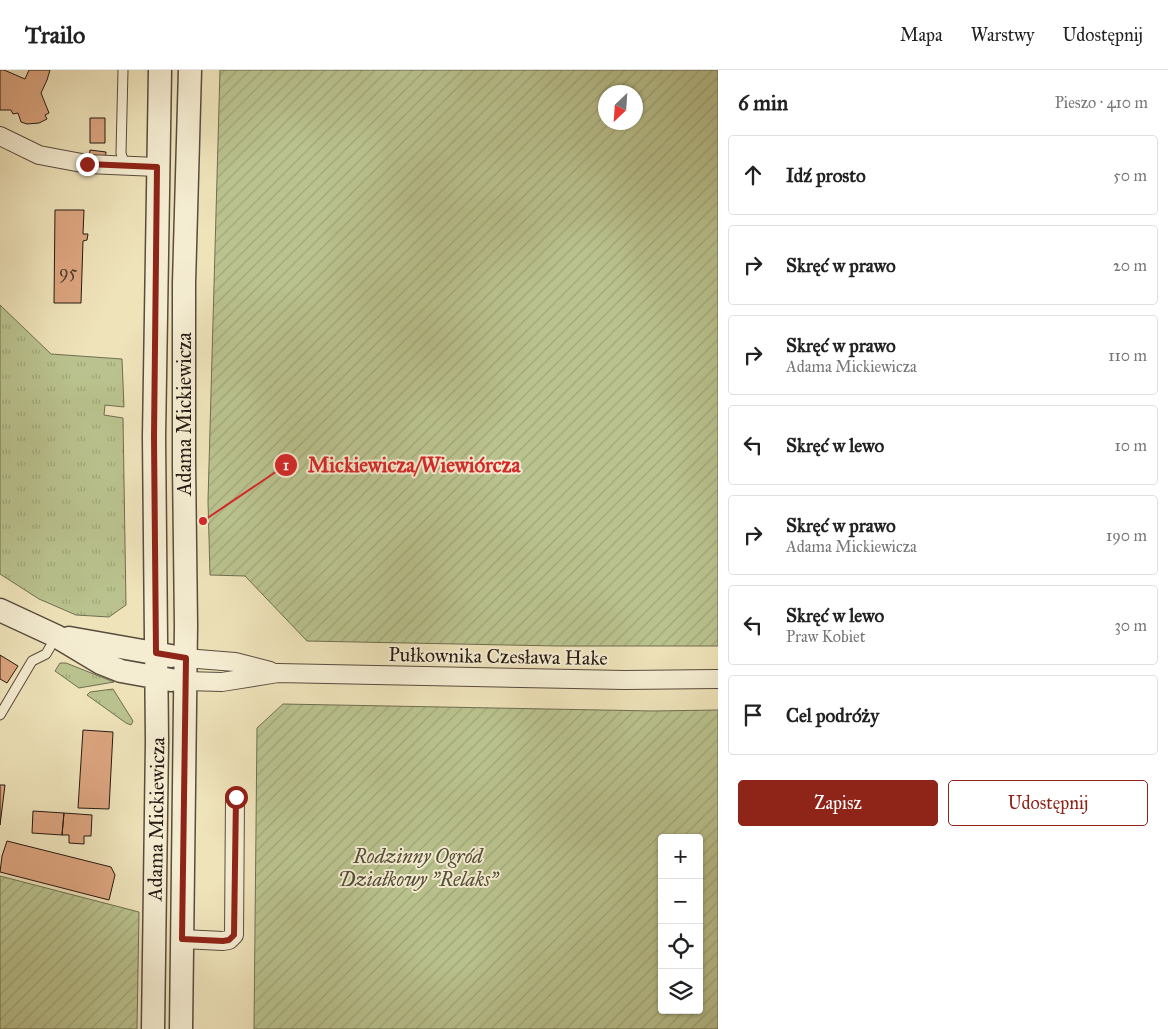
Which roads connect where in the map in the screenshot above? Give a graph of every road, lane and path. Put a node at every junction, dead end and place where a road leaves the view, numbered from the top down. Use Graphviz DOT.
graph roads {
  1 [pos="123,70"];
  2 [pos="160,70"];
  3 [pos="190,70"];
  4 [pos="0,136"];
  5 [pos="125,166"];
  6 [pos="157,167"];
  7 [pos="0,610"];
  8 [pos="56,636"];
  9 [pos="156,653"];
  10 [pos="186,658"];
  11 [pos="278,673"];
  12 [pos="156,679"];
  13 [pos="718,679"];
  14 [pos="185,681"];
  15 [pos="0,715"];
  16 [pos="157,741"];
  17 [pos="184,741"];
  18 [pos="236,797"];
  19 [pos="182,939"];
  20 [pos="153,1029"];
  21 [pos="181,1029"];
  1 -- 5 [label="lane"];
  2 -- 6 [label="street, Adama Mickiewicza"];
  3 -- 10 [label="street, Adama Mickiewicza"];
  4 -- 5 [label="street"];
  5 -- 6 [label="street"];
  6 -- 9 [label="street, Adama Mickiewicza"];
  7 -- 8 [label="street"];
  8 -- 9 [label="street"];
  8 -- 12 [label="street"];
  8 -- 15 [label="lane"];
  9 -- 10 [label="street"];
  9 -- 12 [label="street, Adama Mickiewicza"];
  10 -- 11 [label="street, Pułkownika Czesława Hake"];
  10 -- 14 [label="street, Adama Mickiewicza"];
  11 -- 13 [label="street, Pułkownika Czesława Hake"];
  11 -- 14 [label="street, Pułkownika Czesława Hake"];
  12 -- 14 [label="street"];
  12 -- 16 [label="street, Adama Mickiewicza"];
  14 -- 17 [label="street, Adama Mickiewicza"];
  16 -- 17 [label="street"];
  16 -- 20 [label="street, Adama Mickiewicza"];
  17 -- 19 [label="street, Adama Mickiewicza"];
  18 -- 19 [label="street"];
  19 -- 21 [label="street, Adama Mickiewicza"];
}
